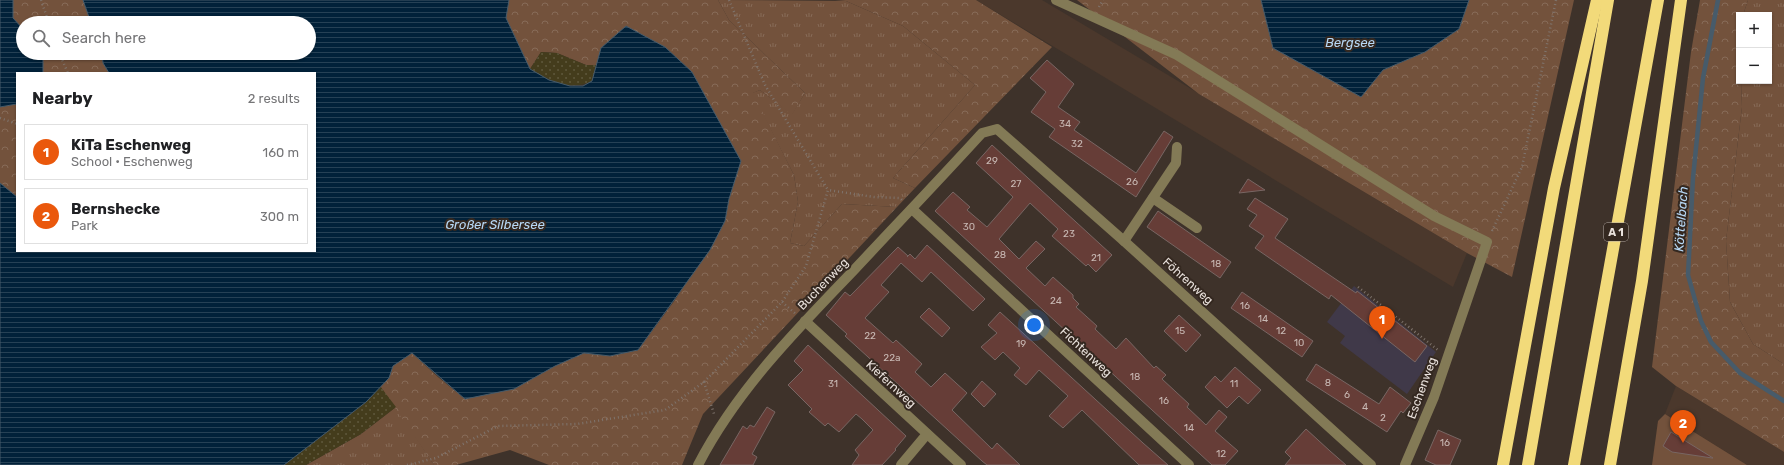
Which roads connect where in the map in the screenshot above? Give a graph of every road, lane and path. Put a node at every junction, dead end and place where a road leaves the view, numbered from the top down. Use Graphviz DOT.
graph roads {
  1 [pos="41,0"];
  2 [pos="729,0"];
  3 [pos="1056,0"];
  4 [pos="1556,0"];
  5 [pos="1597,0"];
  6 [pos="1608,0"];
  7 [pos="1658,0"];
  8 [pos="1681,0"];
  9 [pos="47,16"];
  10 [pos="62,60"];
  11 [pos="68,72"];
  12 [pos="0,118"];
  13 [pos="16,124"];
  14 [pos="982,133"];
  15 [pos="1177,147"];
  16 [pos="828,190"];
  17 [pos="1153,198"];
  18 [pos="912,209"];
  19 [pos="1197,228"];
  20 [pos="1124,241"];
  21 [pos="1487,242"];
  22 [pos="1358,287"];
  23 [pos="782,302"];
  24 [pos="805,321"];
  25 [pos="1448,355"];
  26 [pos="704,382"];
  27 [pos="720,426"];
  28 [pos="926,434"];
  29 [pos="407,465"];
  30 [pos="698,465"];
  31 [pos="901,465"];
  32 [pos="960,465"];
  33 [pos="1189,465"];
  34 [pos="1371,465"];
  35 [pos="1405,465"];
  36 [pos="1504,465"];
  37 [pos="1528,465"];
  38 [pos="1574,465"];
  39 [pos="1610,465"];
  1 -- 9 [label="path"];
  2 -- 16 [label="path"];
  3 -- 21 [label="street"];
  4 -- 21 [label="path"];
  5 -- 36 [label="highway"];
  6 -- 37 [label="highway"];
  7 -- 38 [label="highway, A 1"];
  8 -- 39 [label="highway"];
  10 -- 11 [label="path"];
  12 -- 13 [label="path"];
  14 -- 18 [label="street, Buchenweg"];
  14 -- 20 [label="street, Föhrenweg"];
  15 -- 17 [label="street"];
  16 -- 18 [label="path"];
  16 -- 23 [label="path"];
  17 -- 19 [label="street"];
  17 -- 20 [label="street"];
  18 -- 24 [label="street, Buchenweg"];
  18 -- 33 [label="street, Fichtenweg"];
  20 -- 34 [label="street, Föhrenweg"];
  21 -- 25 [label="street, Eschenweg"];
  22 -- 25 [label="path"];
  23 -- 24 [label="path"];
  23 -- 26 [label="path"];
  24 -- 27 [label="street, Buchenweg"];
  24 -- 28 [label="street, Kiefernweg"];
  25 -- 35 [label="street, Eschenweg"];
  26 -- 27 [label="path"];
  26 -- 29 [label="path"];
  27 -- 30 [label="street, Buchenweg"];
  28 -- 31 [label="street"];
  28 -- 32 [label="street, Kiefernweg"];
}
